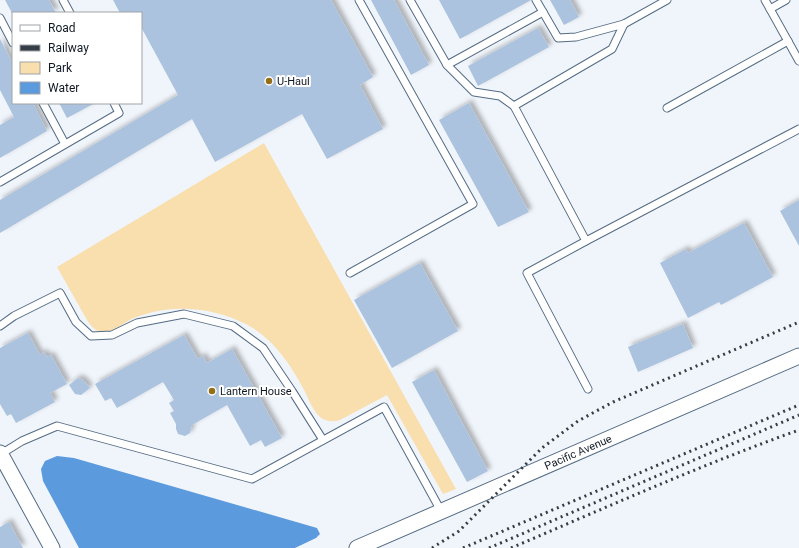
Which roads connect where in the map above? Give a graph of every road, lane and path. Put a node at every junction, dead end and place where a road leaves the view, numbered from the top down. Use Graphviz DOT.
graph roads {
  1 [pos="63,0"];
  2 [pos="359,0"];
  3 [pos="410,0"];
  4 [pos="536,0"];
  5 [pos="667,0"];
  6 [pos="766,0"];
  7 [pos="786,0"];
  8 [pos="770,9"];
  9 [pos="69,12"];
  10 [pos="543,12"];
  11 [pos="0,18"];
  12 [pos="624,24"];
  13 [pos="12,41"];
  14 [pos="788,41"];
  15 [pos="799,61"];
  16 [pos="447,65"];
  17 [pos="44,104"];
  18 [pos="114,104"];
  19 [pos="514,106"];
  20 [pos="667,108"];
  21 [pos="799,129"];
  22 [pos="65,144"];
  23 [pos="0,182"];
  24 [pos="586,241"];
  25 [pos="350,273"];
  26 [pos="0,326"];
  27 [pos="799,356"];
  28 [pos="588,389"];
  29 [pos="323,440"];
  30 [pos="0,453"];
  31 [pos="442,511"];
  32 [pos="52,548"];
  33 [pos="357,548"];
  1 -- 9 [label="lane"];
  2 -- 25 [label="lane"];
  3 -- 16 [label="lane"];
  4 -- 10 [label="lane"];
  5 -- 12 [label="lane"];
  6 -- 8 [label="lane"];
  7 -- 8 [label="lane"];
  8 -- 14 [label="lane"];
  10 -- 12 [label="lane"];
  10 -- 16 [label="lane"];
  11 -- 13 [label="lane"];
  12 -- 19 [label="lane"];
  14 -- 15 [label="lane"];
  14 -- 20 [label="lane"];
  16 -- 19 [label="lane"];
  17 -- 22 [label="lane"];
  18 -- 22 [label="lane"];
  19 -- 24 [label="lane"];
  21 -- 24 [label="lane"];
  22 -- 23 [label="lane"];
  24 -- 28 [label="lane"];
  26 -- 29 [label="lane"];
  27 -- 31 [label="street, Pacific Avenue"];
  29 -- 30 [label="lane"];
  29 -- 31 [label="lane"];
  30 -- 32 [label="street"];
  31 -- 33 [label="street, Pacific Avenue"];
}
